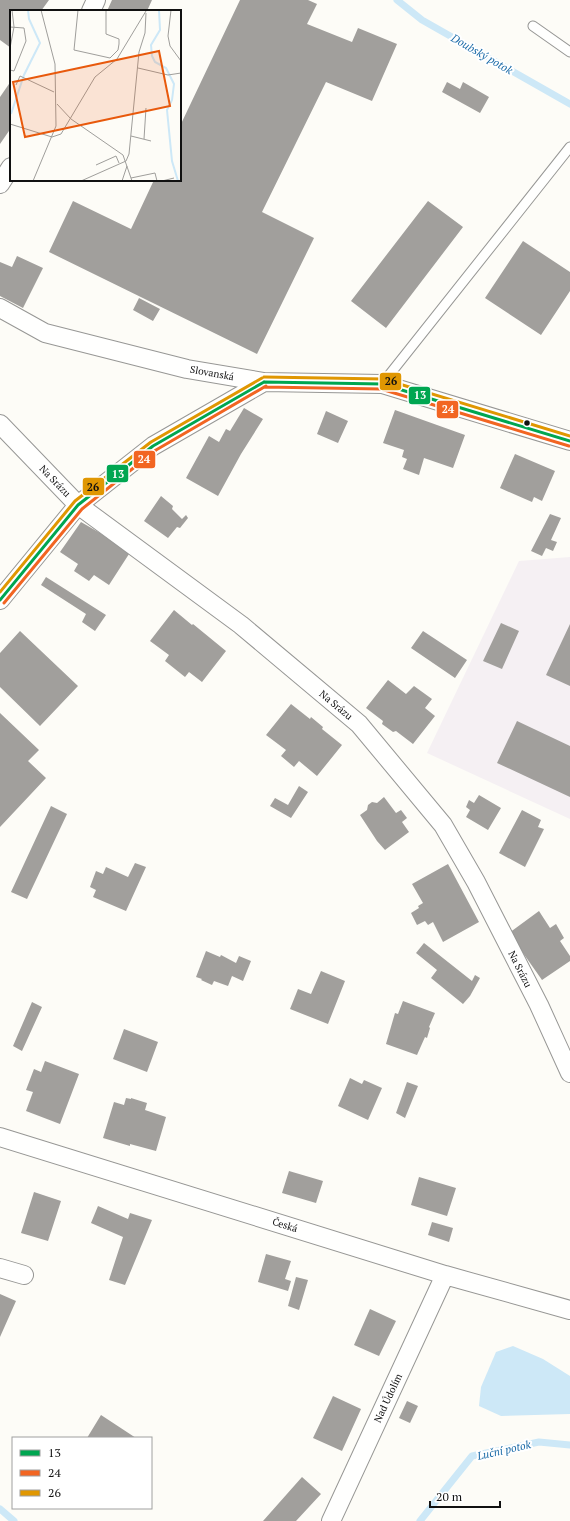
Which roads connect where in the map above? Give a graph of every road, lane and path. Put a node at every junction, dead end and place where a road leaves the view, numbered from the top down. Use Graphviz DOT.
graph roads {
  1 [pos="96,0"];
  2 [pos="91,10"];
  3 [pos="533,26"];
  4 [pos="570,52"];
  5 [pos="570,147"];
  6 [pos="10,169"];
  7 [pos="0,184"];
  8 [pos="0,308"];
  9 [pos="264,382"];
  10 [pos="382,384"];
  11 [pos="0,424"];
  12 [pos="570,442"];
  13 [pos="78,505"];
  14 [pos="0,600"];
  15 [pos="570,1073"];
  16 [pos="0,1137"];
  17 [pos="0,1268"];
  18 [pos="24,1275"];
  19 [pos="445,1275"];
  20 [pos="570,1310"];
  21 [pos="331,1521"];
  1 -- 2 [label="street"];
  3 -- 4 [label="lane"];
  5 -- 10 [label="lane"];
  6 -- 7 [label="street"];
  8 -- 9 [label="street, Slovanská"];
  9 -- 10 [label="street, Slovanská"];
  9 -- 13 [label="street"];
  10 -- 12 [label="street, Slovanská"];
  11 -- 13 [label="street, Na Srázu"];
  13 -- 14 [label="street"];
  13 -- 15 [label="street, Na Srázu"];
  16 -- 19 [label="street, Česká"];
  17 -- 18 [label="street"];
  19 -- 20 [label="street, Česká"];
  19 -- 21 [label="street, Nad Údolím"];
}
